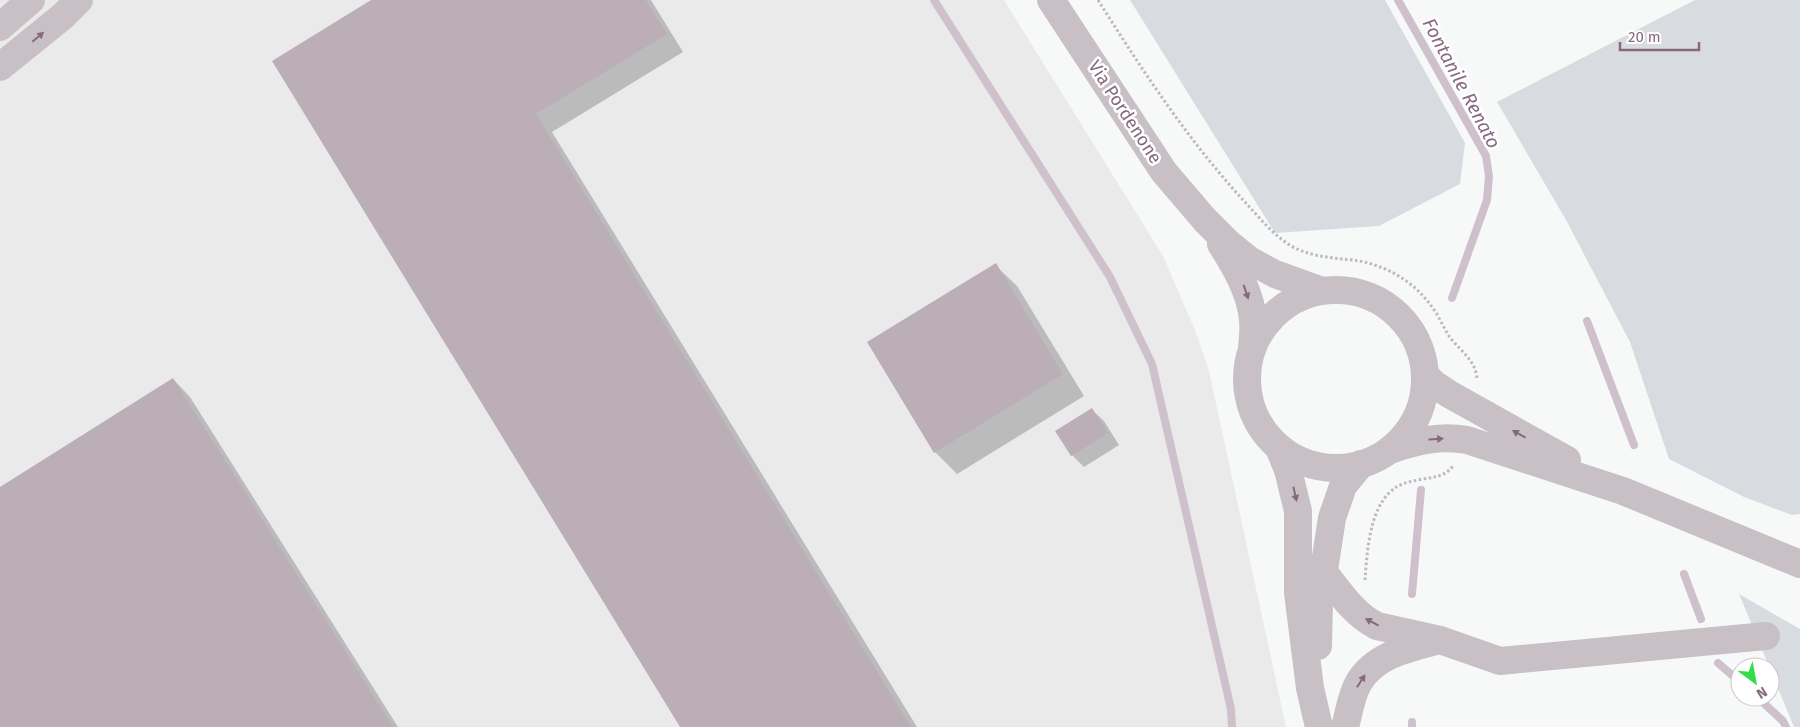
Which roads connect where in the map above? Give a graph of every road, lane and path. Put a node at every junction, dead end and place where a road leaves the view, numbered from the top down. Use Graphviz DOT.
graph roads {
  1 [pos="31,0"];
  2 [pos="79,0"];
  3 [pos="1051,0"];
  4 [pos="1098,0"];
  5 [pos="0,27"];
  6 [pos="0,67"];
  7 [pos="1205,220"];
  8 [pos="1322,291"];
  9 [pos="1252,348"];
  10 [pos="1425,375"];
  11 [pos="1468,406"];
  12 [pos="1458,438"];
  13 [pos="1279,448"];
  14 [pos="1389,450"];
  15 [pos="1361,464"];
  16 [pos="1623,491"];
  17 [pos="1800,564"];
  18 [pos="1323,570"];
  19 [pos="1362,617"];
  20 [pos="1766,636"];
  21 [pos="1440,640"];
  22 [pos="1319,727"];
  23 [pos="1323,727"];
  24 [pos="1345,727"];
  1 -- 5 [label="street"];
  6 -- 2 [label="street, one-way"];
  3 -- 7 [label="street, Via Pordenone"];
  4 -- 11 [label="path"];
  7 -- 8 [label="street, Via Pordenone"];
  7 -- 9 [label="street, Via Pordenone, one-way"];
  8 -- 9 [label="street, Via Pordenone"];
  8 -- 10 [label="street, Via Pordenone"];
  9 -- 13 [label="street, Via Pordenone"];
  10 -- 11 [label="street"];
  10 -- 14 [label="street, Via Pordenone"];
  16 -- 11 [label="street, one-way"];
  14 -- 12 [label="street, one-way"];
  12 -- 16 [label="street"];
  12 -- 19 [label="path"];
  13 -- 15 [label="street, Via Pordenone"];
  13 -- 22 [label="street, one-way"];
  14 -- 15 [label="street, Via Pordenone"];
  15 -- 18 [label="street, Via Pordenone"];
  16 -- 17 [label="street"];
  18 -- 19 [label="street"];
  18 -- 23 [label="street, Via Pordenone"];
  21 -- 19 [label="street, one-way"];
  20 -- 21 [label="street"];
  24 -- 21 [label="street, one-way"];
}
